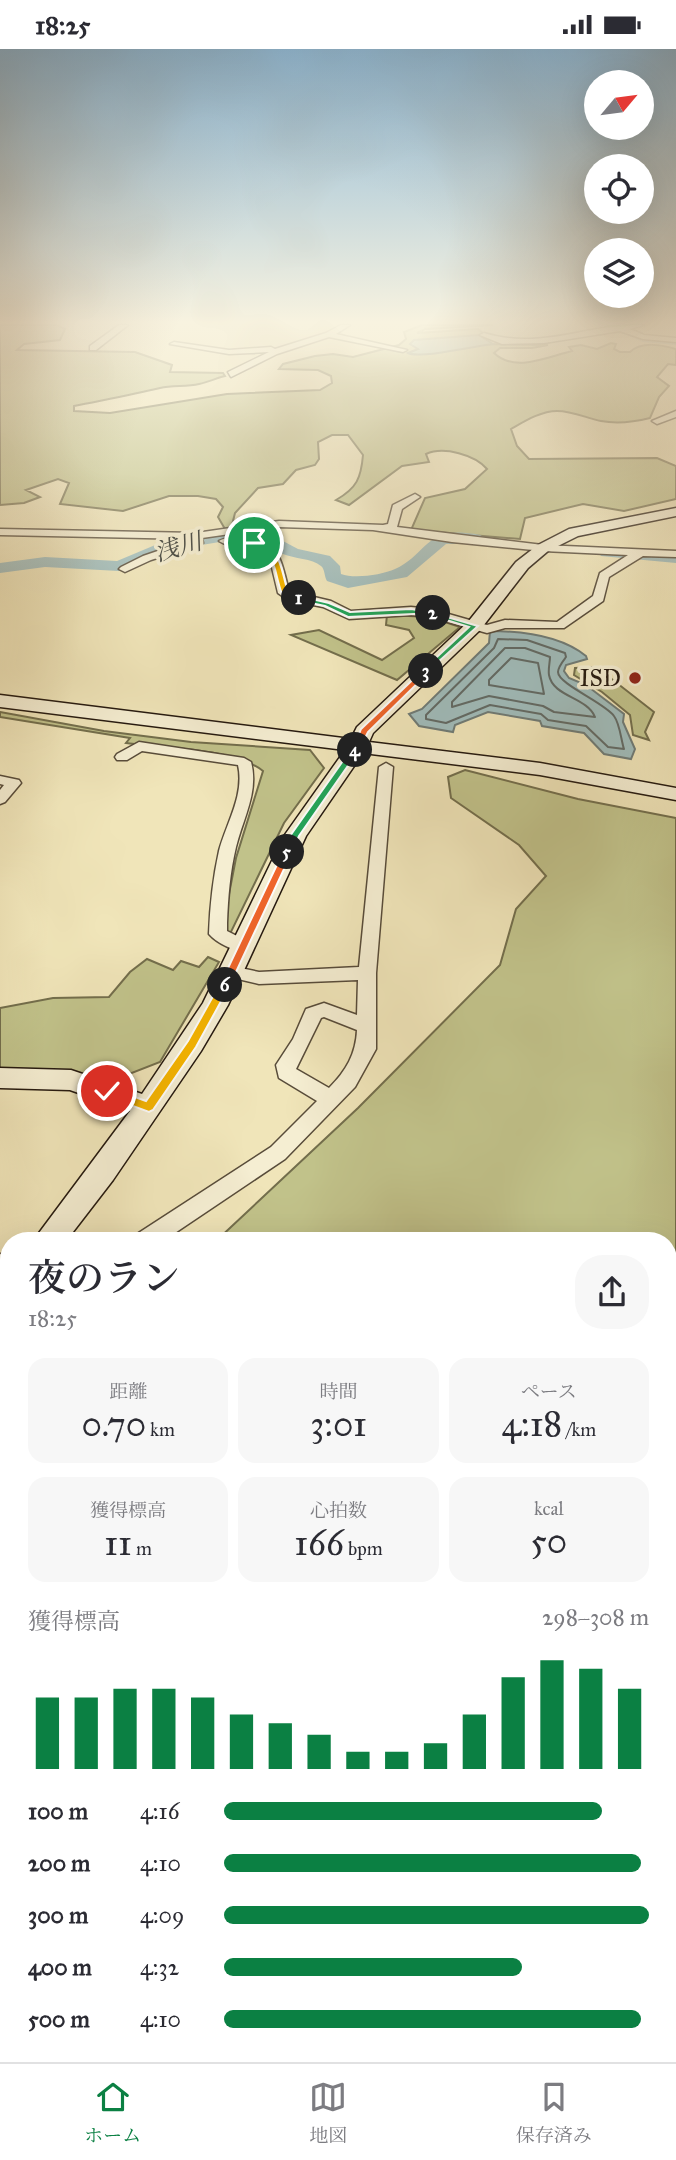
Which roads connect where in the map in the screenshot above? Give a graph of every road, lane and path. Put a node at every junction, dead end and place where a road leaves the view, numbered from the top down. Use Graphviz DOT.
graph roads {
  1 [pos="663,419"];
  2 [pos="657,421"];
  3 [pos="415,497"];
  4 [pos="676,512"];
  5 [pos="382,529"];
  6 [pos="0,532"];
  7 [pos="197,539"];
  8 [pos="543,548"];
  9 [pos="641,552"];
  10 [pos="676,554"];
  11 [pos="125,569"];
  12 [pos="474,626"];
  13 [pos="0,687"];
  14 [pos="0,701"];
  15 [pos="361,738"];
  16 [pos="122,757"];
  17 [pos="386,767"];
  18 [pos="676,778"];
  19 [pos="0,780"];
  20 [pos="676,794"];
  21 [pos="0,801"];
  22 [pos="0,811"];
  23 [pos="243,946"];
  24 [pos="231,972"];
  25 [pos="367,973"];
  26 [pos="366,1026"];
  27 [pos="0,1078"];
  28 [pos="331,1099"];
  29 [pos="149,1107"];
  30 [pos="55,1232"];
  31 [pos="159,1232"];
  1 -- 2 [label="street"];
  3 -- 5 [label="street"];
  4 -- 8 [label="street"];
  5 -- 7 [label="street"];
  5 -- 8 [label="street"];
  6 -- 7 [label="street"];
  7 -- 11 [label="street"];
  7 -- 12 [label="street"];
  8 -- 9 [label="street"];
  8 -- 12 [label="street"];
  9 -- 10 [label="street"];
  9 -- 12 [label="street"];
  12 -- 15 [label="street"];
  13 -- 15 [label="street"];
  14 -- 15 [label="street"];
  15 -- 18 [label="street"];
  15 -- 20 [label="street"];
  15 -- 23 [label="street"];
  16 -- 23 [label="street"];
  17 -- 25 [label="street"];
  19 -- 21 [label="street"];
  21 -- 22 [label="street"];
  23 -- 24 [label="street"];
  24 -- 25 [label="street"];
  24 -- 29 [label="street"];
  25 -- 26 [label="street"];
  26 -- 28 [label="street"];
  26 -- 28 [label="street"];
  27 -- 29 [label="street"];
  28 -- 31 [label="street"];
  29 -- 30 [label="street"];
}
